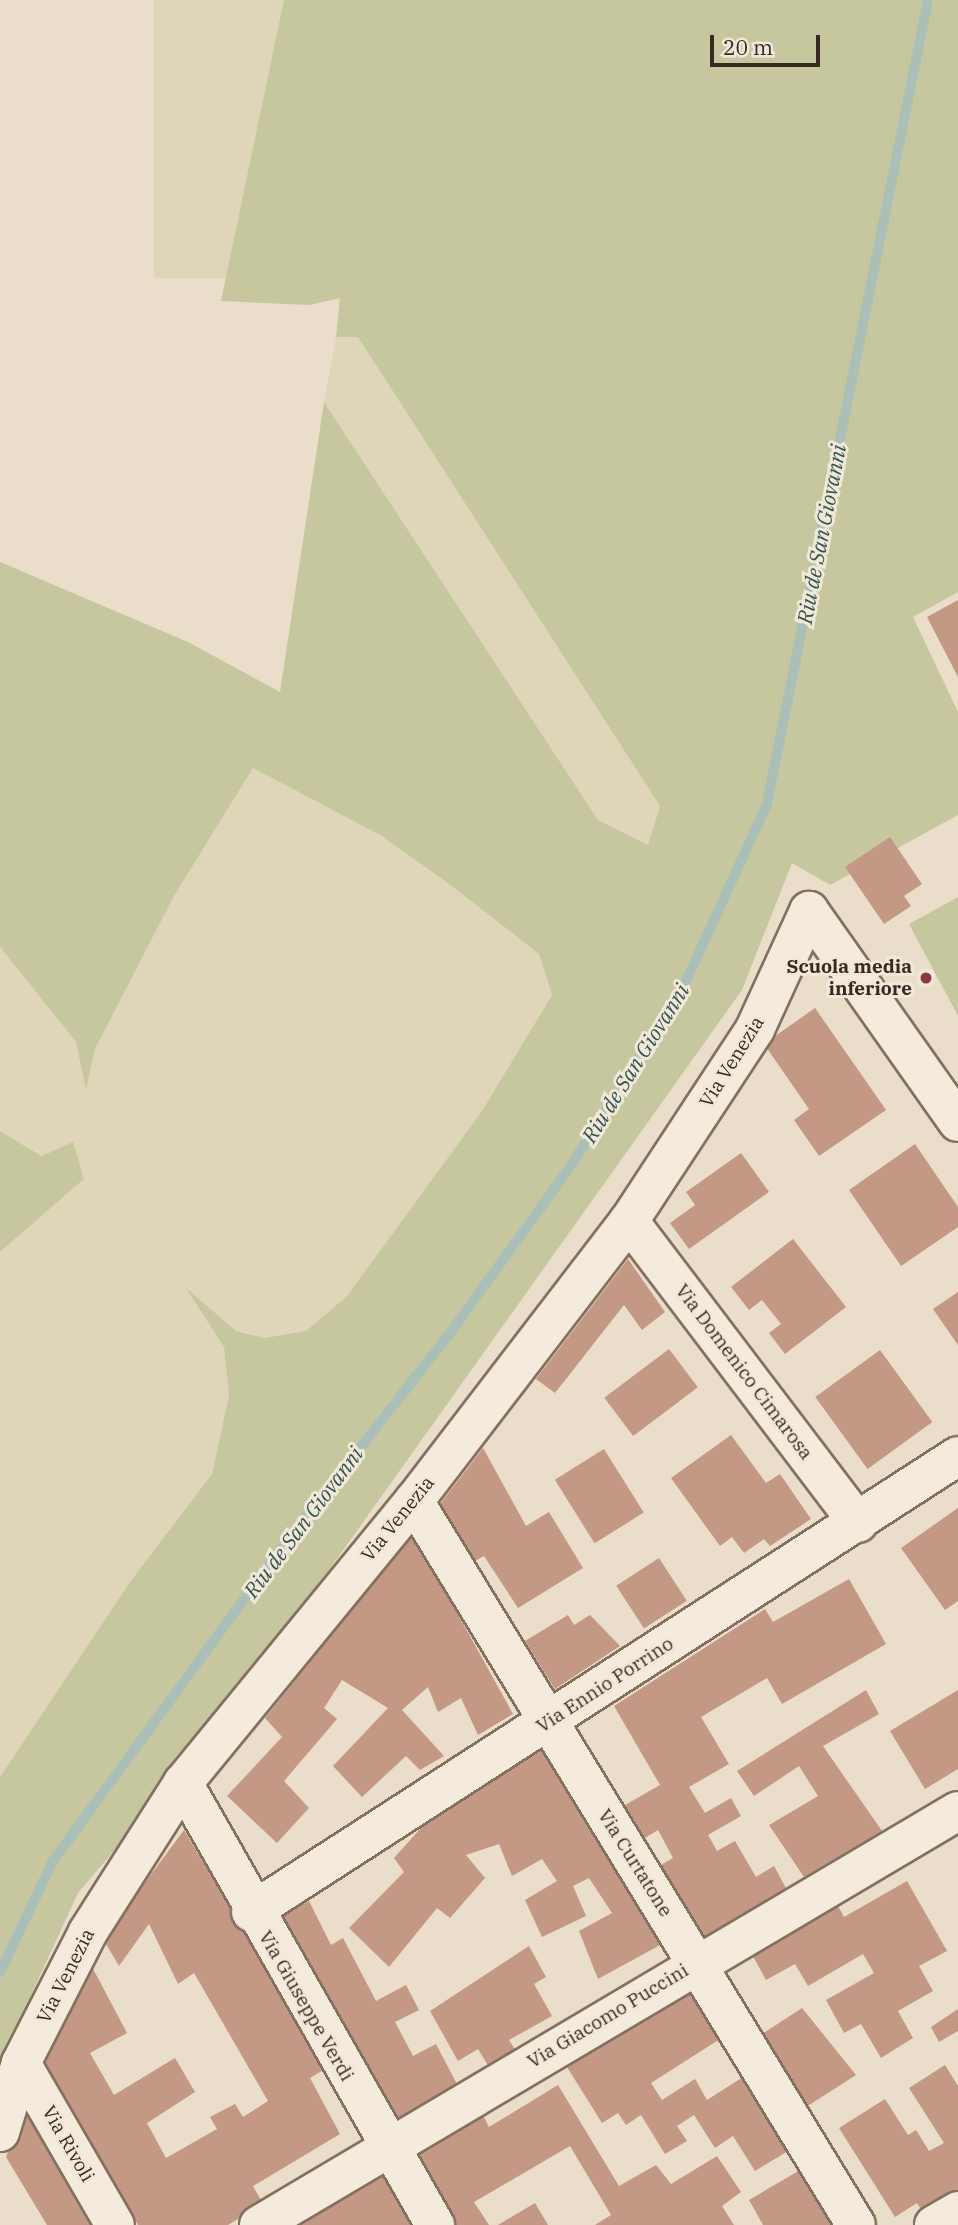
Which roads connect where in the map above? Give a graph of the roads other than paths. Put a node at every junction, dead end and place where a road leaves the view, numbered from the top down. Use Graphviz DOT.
graph roads {
  1 [pos="958,1122"];
  2 [pos="629,1221"];
  3 [pos="958,1456"];
  4 [pos="414,1501"];
  5 [pos="858,1523"];
  6 [pos="548,1721"];
  7 [pos="183,1783"];
  8 [pos="958,1811"];
  9 [pos="251,1912"];
  10 [pos="696,1963"];
  11 [pos="21,2063"];
  12 [pos="0,2132"];
  13 [pos="390,2149"];
  14 [pos="958,2211"];
  15 [pos="115,2225"];
  16 [pos="259,2225"];
  17 [pos="435,2225"];
  18 [pos="856,2225"];
  19 [pos="934,2225"];
  1 -- 2 [label="street, Via Venezia"];
  2 -- 4 [label="street, Via Venezia"];
  2 -- 5 [label="street, Via Domenico Cimarosa"];
  3 -- 5 [label="street, Via Ennio Porrino"];
  4 -- 6 [label="street, Via Curtatone"];
  4 -- 7 [label="street, Via Venezia"];
  5 -- 6 [label="street, Via Ennio Porrino"];
  6 -- 9 [label="street, Via Ennio Porrino"];
  6 -- 10 [label="street, Via Curtatone"];
  7 -- 9 [label="street, Via Giuseppe Verdi"];
  7 -- 11 [label="street, Via Venezia"];
  8 -- 10 [label="street, Via Giacomo Puccini"];
  9 -- 13 [label="street, Via Giuseppe Verdi"];
  10 -- 13 [label="street, Via Giacomo Puccini"];
  10 -- 18 [label="street, Via Curtatone"];
  11 -- 12 [label="street, Via Venezia"];
  11 -- 15 [label="street, Via Rivoli"];
  13 -- 16 [label="street, Via Giacomo Puccini"];
  13 -- 17 [label="street, Via Giuseppe Verdi"];
  14 -- 19 [label="street"];
}
